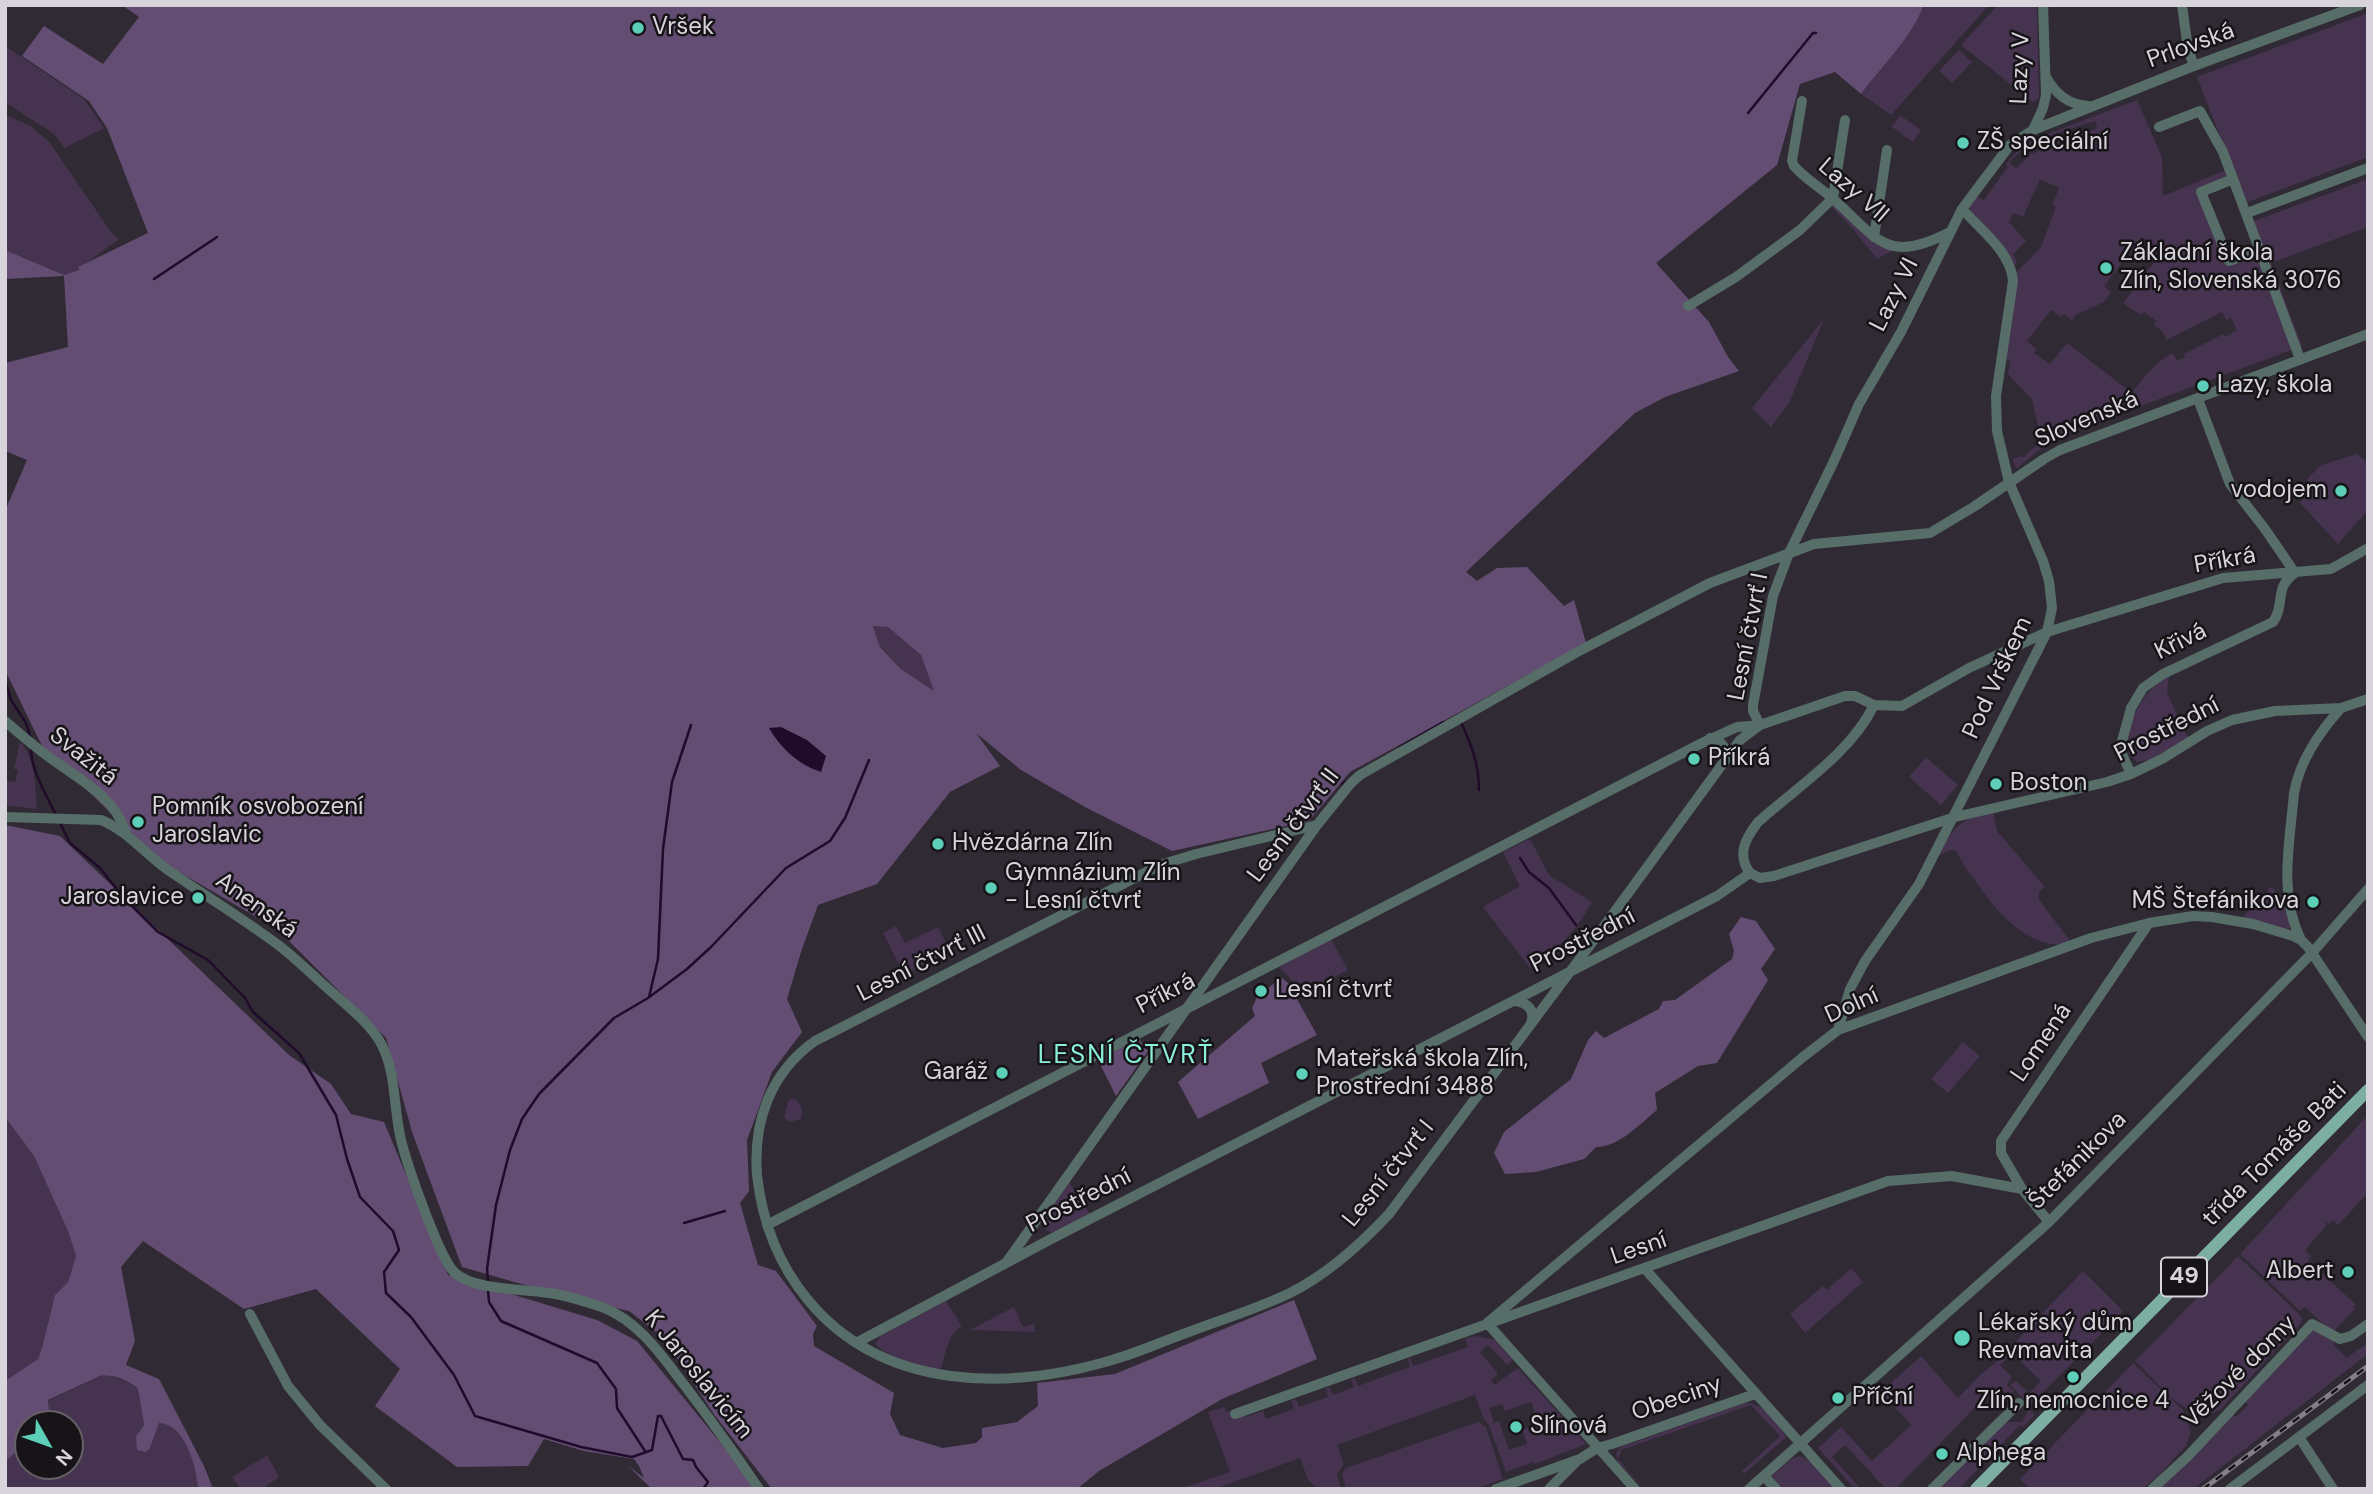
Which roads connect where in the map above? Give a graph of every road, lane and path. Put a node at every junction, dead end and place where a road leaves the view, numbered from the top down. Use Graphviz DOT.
graph roads {
  1 [pos="2043,5"];
  2 [pos="2182,5"];
  3 [pos="2323,5"];
  4 [pos="2360,5"];
  5 [pos="2327,18"];
  6 [pos="2194,66"];
  7 [pos="2045,77"];
  8 [pos="1802,101"];
  9 [pos="2093,106"];
  10 [pos="1845,120"];
  11 [pos="2159,127"];
  12 [pos="2032,130"];
  13 [pos="1887,150"];
  14 [pos="2368,168"];
  15 [pos="2233,179"];
  16 [pos="1833,198"];
  17 [pos="1962,209"];
  18 [pos="2248,214"];
  19 [pos="1950,232"];
  20 [pos="1874,237"];
  21 [pos="2261,250"];
  22 [pos="1688,306"];
  23 [pos="2368,334"];
  24 [pos="2300,359"];
  25 [pos="2198,399"];
  26 [pos="2009,482"];
  27 [pos="2368,548"];
  28 [pos="1789,553"];
  29 [pos="2295,573"];
  30 [pos="2255,575"];
  31 [pos="2279,594"];
  32 [pos="2047,632"];
  33 [pos="2368,699"];
  34 [pos="1874,705"];
  35 [pos="2341,708"];
  36 [pos="5,721"];
  37 [pos="1760,725"];
  38 [pos="1710,738"];
  39 [pos="1726,758"];
  40 [pos="2131,774"];
  41 [pos="5,817"];
  42 [pos="1955,817"];
  43 [pos="1317,825"];
  44 [pos="126,832"];
  45 [pos="1750,873"];
  46 [pos="2368,889"];
  47 [pos="2149,923"];
  48 [pos="1602,929"];
  49 [pos="2301,940"];
  50 [pos="1616,948"];
  51 [pos="2312,953"];
  52 [pos="1570,971"];
  53 [pos="1514,1001"];
  54 [pos="1191,1005"];
  55 [pos="1531,1024"];
  56 [pos="1838,1030"];
  57 [pos="2368,1037"];
  58 [pos="2368,1090"];
  59 [pos="399,1131"];
  60 [pos="2022,1189"];
  61 [pos="1038,1219"];
  62 [pos="2049,1222"];
  63 [pos="767,1225"];
  64 [pos="1053,1238"];
  65 [pos="1006,1263"];
  66 [pos="1645,1269"];
  67 [pos="250,1314"];
  68 [pos="1487,1323"];
  69 [pos="2368,1324"];
  70 [pos="856,1343"];
  71 [pos="2368,1385"];
  72 [pos="1755,1394"];
  73 [pos="2019,1404"];
  74 [pos="1235,1413"];
  75 [pos="2299,1437"];
  76 [pos="1800,1444"];
  77 [pos="1597,1448"];
  78 [pos="1580,1459"];
  79 [pos="1764,1476"];
  80 [pos="386,1489"];
  81 [pos="759,1489"];
  82 [pos="1496,1489"];
  83 [pos="1549,1489"];
  84 [pos="1635,1489"];
  85 [pos="1749,1489"];
  86 [pos="1776,1489"];
  87 [pos="1841,1489"];
  88 [pos="1932,1489"];
  89 [pos="1976,1489"];
  90 [pos="2152,1489"];
  91 [pos="2230,1489"];
  92 [pos="2333,1489"];
  1 -- 7 [label="street, Lazy V"];
  2 -- 6 [label="street"];
  3 -- 5 [label="street"];
  4 -- 5 [label="street, Prlovská"];
  5 -- 6 [label="street, Prlovská"];
  6 -- 9 [label="street, Prlovská"];
  7 -- 9 [label="street"];
  7 -- 12 [label="street, Lazy V"];
  8 -- 16 [label="street, Lazy VII"];
  9 -- 12 [label="street, Lazy VI"];
  10 -- 16 [label="street"];
  11 -- 15 [label="street"];
  12 -- 17 [label="street, Lazy VI"];
  13 -- 20 [label="street"];
  14 -- 18 [label="street"];
  15 -- 18 [label="street"];
  15 -- 21 [label="street"];
  16 -- 20 [label="street, Lazy VII"];
  16 -- 22 [label="street"];
  17 -- 19 [label="street, Lazy VI"];
  17 -- 26 [label="street, Pod Vrškem"];
  18 -- 21 [label="street"];
  19 -- 20 [label="street, Lazy VII"];
  19 -- 28 [label="street, Lazy VI"];
  21 -- 24 [label="street"];
  23 -- 24 [label="street, Slovenská"];
  24 -- 25 [label="street, Slovenská"];
  25 -- 26 [label="street, Slovenská"];
  25 -- 29 [label="street"];
  26 -- 28 [label="street, Slovenská"];
  26 -- 32 [label="street, Pod Vrškem"];
  27 -- 29 [label="street, Příkrá"];
  28 -- 37 [label="street, Lesní čtvrť I"];
  28 -- 43 [label="street, Lesní čtvrť II"];
  29 -- 30 [label="street, Příkrá"];
  29 -- 31 [label="street, Křivá"];
  30 -- 31 [label="street"];
  30 -- 32 [label="street, Příkrá"];
  31 -- 40 [label="street, Křivá"];
  32 -- 34 [label="street, Příkrá"];
  32 -- 42 [label="street, Pod Vrškem"];
  33 -- 35 [label="street, Prostřední"];
  34 -- 37 [label="street, Příkrá"];
  34 -- 45 [label="street"];
  35 -- 40 [label="street, Prostřední"];
  35 -- 49 [label="street"];
  36 -- 44 [label="street, Svažitá"];
  37 -- 38 [label="street, Příkrá"];
  37 -- 39 [label="street, Lesní čtvrť I"];
  38 -- 39 [label="street"];
  38 -- 54 [label="street, Příkrá"];
  39 -- 48 [label="street, Lesní čtvrť I"];
  40 -- 42 [label="street, Prostřední"];
  41 -- 44 [label="street, Anenská"];
  42 -- 45 [label="street, Prostřední"];
  42 -- 56 [label="street, Pod Vrškem"];
  43 -- 54 [label="street, Lesní čtvrť II"];
  43 -- 63 [label="street, Lesní čtvrť III"];
  44 -- 59 [label="street, Anenská"];
  45 -- 50 [label="street, Prostřední"];
  46 -- 51 [label="street, Štefánikova"];
  47 -- 49 [label="street, Dolní"];
  47 -- 56 [label="street, Dolní"];
  47 -- 60 [label="street, Lomená"];
  48 -- 50 [label="street"];
  48 -- 52 [label="street, Lesní čtvrť I"];
  49 -- 51 [label="street"];
  50 -- 52 [label="street, Prostřední"];
  51 -- 57 [label="street"];
  51 -- 62 [label="street, Štefánikova"];
  52 -- 53 [label="street, Prostřední"];
  52 -- 55 [label="street, Lesní čtvrť I"];
  53 -- 55 [label="street"];
  53 -- 64 [label="street, Prostřední"];
  54 -- 61 [label="street, Lesní čtvrť II"];
  54 -- 63 [label="street, Příkrá"];
  55 -- 70 [label="street, Lesní čtvrť I"];
  56 -- 68 [label="street, Dolní"];
  58 -- 89 [label="main road, třída Tomáše Bati / 49"];
  59 -- 81 [label="street, K Jaroslavicím"];
  60 -- 62 [label="street"];
  60 -- 66 [label="street, Lesní"];
  61 -- 64 [label="street"];
  61 -- 65 [label="street, Lesní čtvrť II"];
  62 -- 76 [label="street, Štefánikova"];
  63 -- 70 [label="street, Lesní čtvrť I"];
  64 -- 65 [label="street, Prostřední"];
  65 -- 70 [label="street, Prostřední"];
  66 -- 68 [label="street, Lesní"];
  66 -- 72 [label="street"];
  67 -- 80 [label="street"];
  68 -- 74 [label="street, Lesní"];
  68 -- 77 [label="street"];
  69 -- 90 [label="street, Věžové domy"];
  71 -- 75 [label="street"];
  72 -- 76 [label="street"];
  72 -- 77 [label="street, Obeciny"];
  73 -- 88 [label="street"];
  75 -- 91 [label="street"];
  75 -- 92 [label="street"];
  76 -- 79 [label="street, Štefánikova"];
  76 -- 87 [label="street"];
  77 -- 78 [label="street, Obeciny"];
  77 -- 84 [label="street"];
  78 -- 82 [label="street, Obeciny"];
  78 -- 83 [label="street"];
  79 -- 85 [label="street, Štefánikova"];
  79 -- 86 [label="street"];
}
